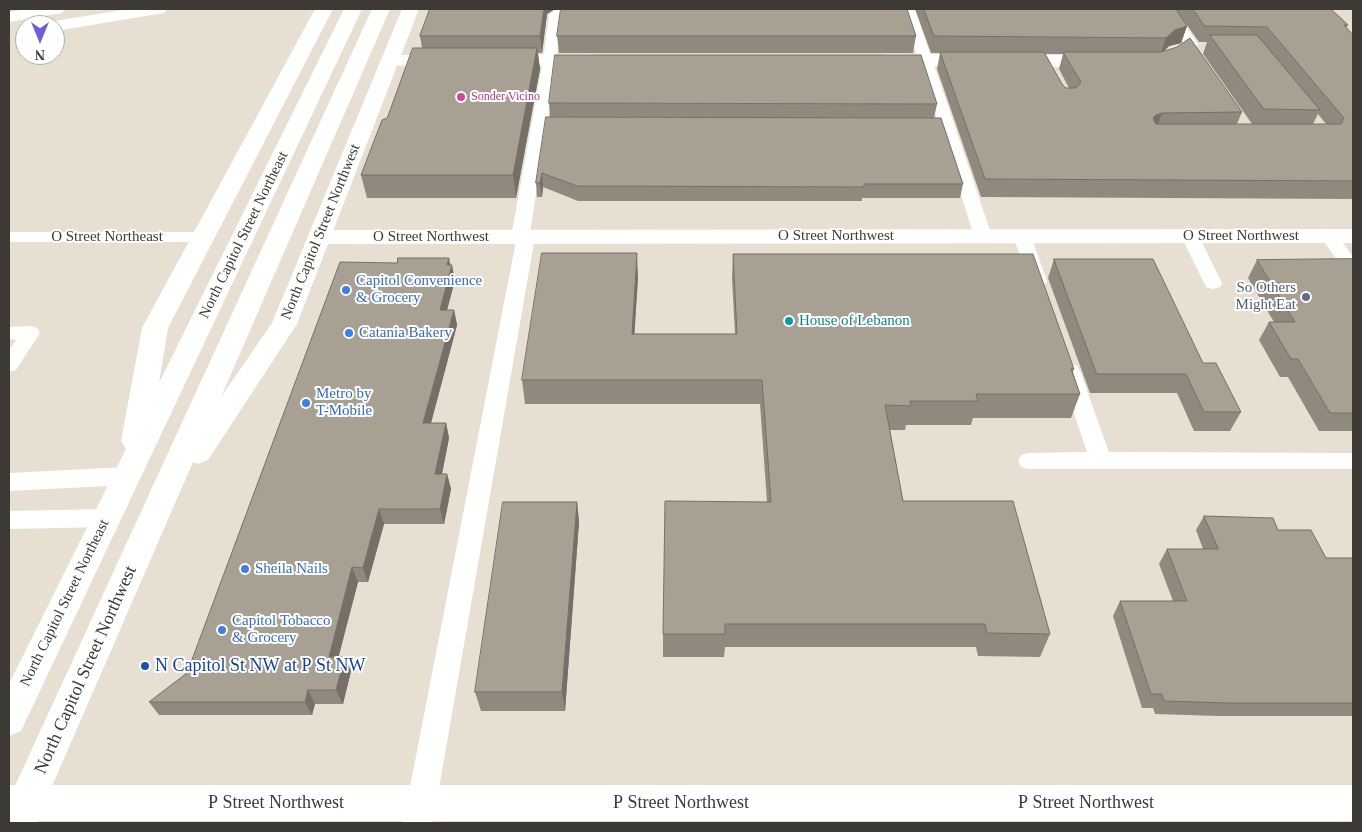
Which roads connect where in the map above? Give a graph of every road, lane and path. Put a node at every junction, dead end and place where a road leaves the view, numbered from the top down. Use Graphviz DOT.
graph roads {
  1 [pos="56,9"];
  2 [pos="158,9"];
  3 [pos="324,9"];
  4 [pos="353,9"];
  5 [pos="381,9"];
  6 [pos="411,9"];
  7 [pos="567,9"];
  8 [pos="908,9"];
  9 [pos="1168,9"];
  10 [pos="9,17"];
  11 [pos="65,24"];
  12 [pos="1189,48"];
  13 [pos="1207,48"];
  14 [pos="390,60"];
  15 [pos="462,60"];
  16 [pos="481,60"];
  17 [pos="550,60"];
  18 [pos="609,60"];
  19 [pos="866,60"];
  20 [pos="925,60"];
  21 [pos="1162,60"];
  22 [pos="1118,61"];
  23 [pos="1200,64"];
  24 [pos="539,124"];
  25 [pos="589,124"];
  26 [pos="926,125"];
  27 [pos="946,125"];
  28 [pos="983,236"];
  29 [pos="1022,236"];
  30 [pos="1190,236"];
  31 [pos="1330,236"];
  32 [pos="1353,236"];
  33 [pos="9,237"];
  34 [pos="204,237"];
  35 [pos="319,237"];
  36 [pos="523,237"];
  37 [pos="1353,270"];
  38 [pos="1213,283"];
  39 [pos="1043,295"];
  40 [pos="9,333"];
  41 [pos="1062,350"];
  42 [pos="9,365"];
  43 [pos="1101,460"];
  44 [pos="1029,461"];
  45 [pos="1353,461"];
  46 [pos="131,468"];
  47 [pos="9,482"];
  48 [pos="155,517"];
  49 [pos="107,518"];
  50 [pos="9,520"];
  51 [pos="9,720"];
  52 [pos="1353,803"];
  53 [pos="17,810"];
  54 [pos="420,813"];
  1 -- 10 [label="main road"];
  2 -- 11 [label="main road"];
  3 -- 34 [label="main road, North Capitol Street Northeast"];
  4 -- 46 [label="main road, North Capitol Street Northeast"];
  5 -- 48 [label="main road, North Capitol Street Northwest"];
  6 -- 14 [label="main road, North Capitol Street Northwest"];
  7 -- 17 [label="lane"];
  8 -- 20 [label="lane"];
  9 -- 12 [label="lane"];
  12 -- 13 [label="lane"];
  12 -- 21 [label="lane"];
  12 -- 23 [label="lane"];
  14 -- 15 [label="main road"];
  14 -- 35 [label="main road, North Capitol Street Northwest"];
  16 -- 17 [label="main road"];
  17 -- 18 [label="main road"];
  17 -- 24 [label="lane"];
  19 -- 20 [label="main road"];
  20 -- 22 [label="main road"];
  20 -- 27 [label="lane"];
  24 -- 25 [label="lane"];
  24 -- 36 [label="lane"];
  26 -- 27 [label="lane"];
  27 -- 28 [label="lane"];
  28 -- 29 [label="main road, O Street Northwest"];
  28 -- 36 [label="main road, O Street Northwest"];
  29 -- 30 [label="main road, O Street Northwest"];
  29 -- 39 [label="lane"];
  30 -- 31 [label="main road, O Street Northwest"];
  30 -- 38 [label="lane"];
  31 -- 32 [label="main road, O Street Northwest"];
  31 -- 37 [label="lane"];
  33 -- 34 [label="lane, O Street Northeast"];
  34 -- 46 [label="main road, North Capitol Street Northeast"];
  35 -- 36 [label="main road, O Street Northwest"];
  35 -- 48 [label="main road, North Capitol Street Northwest"];
  36 -- 54 [label="lane"];
  40 -- 42 [label="lane"];
  41 -- 43 [label="lane"];
  43 -- 44 [label="lane"];
  43 -- 45 [label="lane"];
  46 -- 47 [label="lane"];
  46 -- 49 [label="main road, North Capitol Street Northeast"];
  48 -- 53 [label="main road, North Capitol Street Northwest"];
  49 -- 50 [label="lane"];
  49 -- 51 [label="main road, North Capitol Street Northeast"];
  52 -- 54 [label="main road, P Street Northwest"];
  53 -- 54 [label="main road, P Street Northwest"];
}
